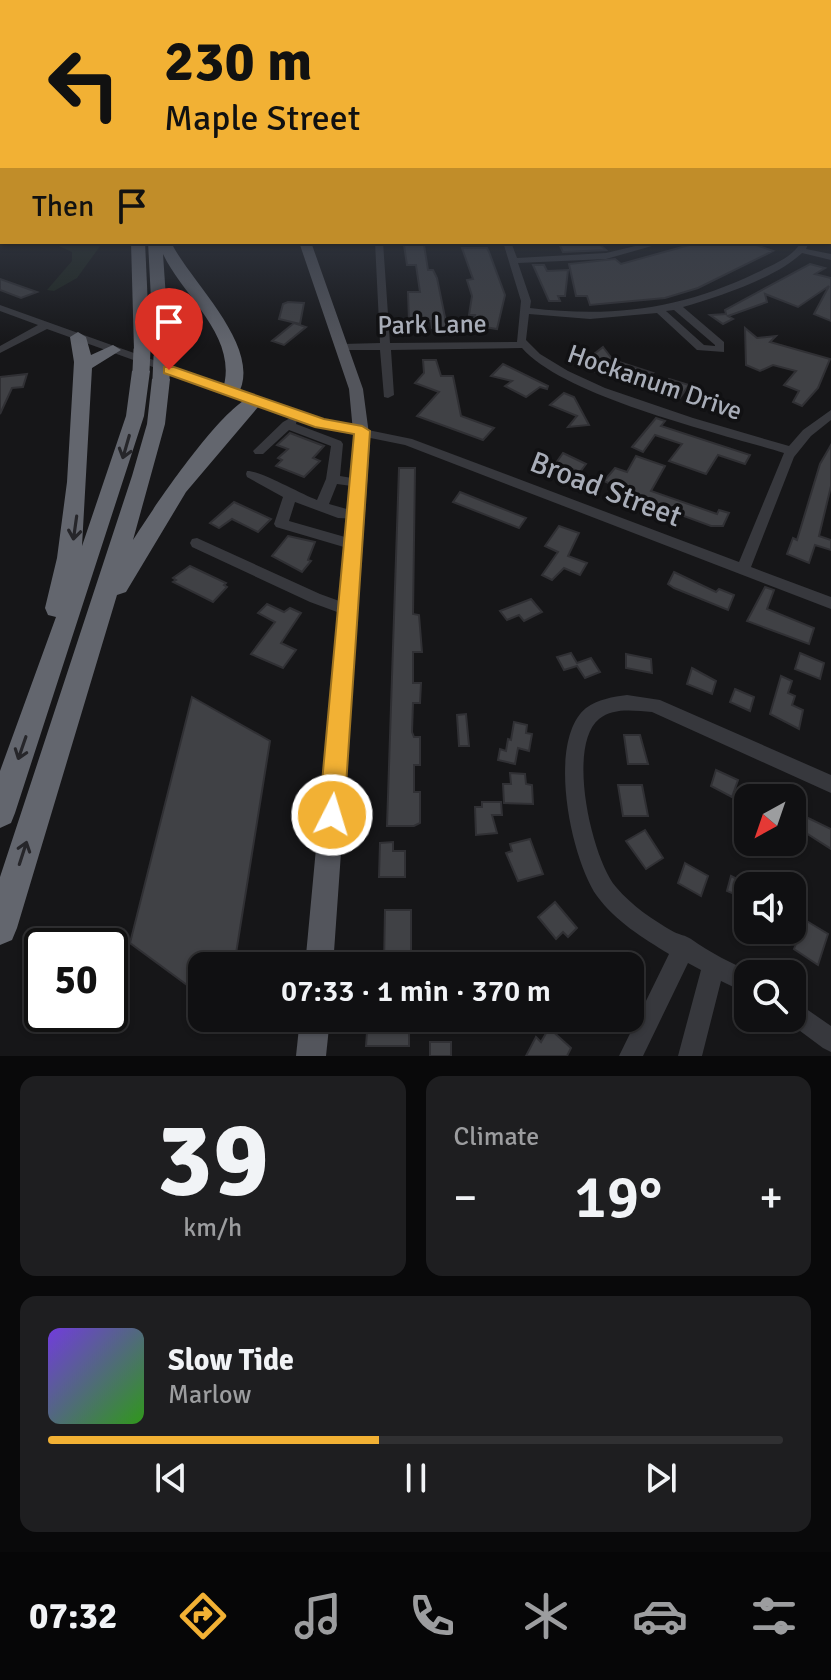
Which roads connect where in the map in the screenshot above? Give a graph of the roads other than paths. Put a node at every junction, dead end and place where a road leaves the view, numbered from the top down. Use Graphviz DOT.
graph roads {
  1 [pos="139,249"];
  2 [pos="155,249"];
  3 [pos="168,249"];
  4 [pos="308,249"];
  5 [pos="379,249"];
  6 [pos="509,249"];
  7 [pos="633,249"];
  8 [pos="798,249"];
  9 [pos="811,249"];
  10 [pos="831,257"];
  11 [pos="512,261"];
  12 [pos="0,308"];
  13 [pos="678,308"];
  14 [pos="526,311"];
  15 [pos="660,311"];
  16 [pos="46,325"];
  17 [pos="78,337"];
  18 [pos="523,345"];
  19 [pos="385,346"];
  20 [pos="342,347"];
  21 [pos="0,350"];
  22 [pos="113,350"];
  23 [pos="151,364"];
  24 [pos="83,366"];
  25 [pos="231,392"];
  26 [pos="388,395"];
  27 [pos="255,400"];
  28 [pos="831,414"];
  29 [pos="298,416"];
  30 [pos="287,425"];
  31 [pos="337,428"];
  32 [pos="362,431"];
  33 [pos="330,441"];
  34 [pos="259,451"];
  35 [pos="792,451"];
  36 [pos="252,474"];
  37 [pos="333,479"];
  38 [pos="359,483"];
  39 [pos="290,495"];
  40 [pos="321,507"];
  41 [pos="356,516"];
  42 [pos="197,543"];
  43 [pos="354,545"];
  44 [pos="743,569"];
  45 [pos="831,603"];
  46 [pos="348,610"];
  47 [pos="96,625"];
  48 [pos="45,684"];
  49 [pos="831,784"];
  50 [pos="0,813"];
  51 [pos="0,928"];
  52 [pos="684,947"];
  53 [pos="320,952"];
  54 [pos="714,964"];
  55 [pos="734,975"];
  56 [pos="806,1021"];
  57 [pos="314,1032"];
  58 [pos="831,1040"];
  59 [pos="311,1056"];
  60 [pos="631,1056"];
  61 [pos="690,1056"];
  1 -- 23 [label="highway"];
  2 -- 23 [label="highway"];
  3 -- 25 [label="highway"];
  4 -- 20 [label="main road"];
  5 -- 19 [label="street"];
  6 -- 11 [label="street"];
  7 -- 11 [label="street"];
  8 -- 13 [label="street"];
  9 -- 10 [label="street"];
  11 -- 14 [label="street"];
  12 -- 16 [label="street, Broad Street"];
  13 -- 15 [label="street"];
  13 -- 15 [label="street"];
  14 -- 15 [label="street"];
  14 -- 18 [label="street"];
  16 -- 17 [label="street, Broad Street"];
  16 -- 21 [label="street"];
  17 -- 22 [label="street, Broad Street"];
  17 -- 24 [label="highway"];
  18 -- 19 [label="street, Park Lane"];
  18 -- 35 [label="street, Hockanum Drive"];
  19 -- 20 [label="street, Park Lane"];
  19 -- 26 [label="street"];
  20 -- 32 [label="main road"];
  22 -- 24 [label="highway"];
  22 -- 25 [label="street, Broad Street"];
  23 -- 47 [label="highway"];
  23 -- 48 [label="highway, one-way"];
  24 -- 48 [label="highway, one-way"];
  25 -- 27 [label="street, Broad Street"];
  27 -- 29 [label="street, Broad Street"];
  27 -- 47 [label="highway"];
  28 -- 35 [label="street"];
  29 -- 30 [label="street"];
  29 -- 31 [label="street, Broad Street"];
  30 -- 33 [label="street"];
  30 -- 34 [label="street"];
  31 -- 32 [label="street, Broad Street"];
  31 -- 33 [label="street"];
  32 -- 38 [label="main road"];
  32 -- 44 [label="street, Broad Street"];
  33 -- 37 [label="street"];
  35 -- 44 [label="street"];
  36 -- 39 [label="street"];
  37 -- 38 [label="street"];
  37 -- 40 [label="street"];
  38 -- 41 [label="main road"];
  39 -- 40 [label="street"];
  39 -- 43 [label="street"];
  40 -- 41 [label="street"];
  41 -- 43 [label="main road"];
  42 -- 46 [label="street"];
  43 -- 46 [label="main road"];
  44 -- 45 [label="street, Broad Street"];
  46 -- 53 [label="main road"];
  51 -- 47 [label="highway, one-way"];
  48 -- 50 [label="highway, one-way"];
  49 -- 52 [label="street"];
  52 -- 54 [label="street"];
  52 -- 60 [label="street"];
  54 -- 55 [label="street"];
  54 -- 61 [label="street"];
  56 -- 58 [label="street"];
  57 -- 59 [label="main road"];
}
